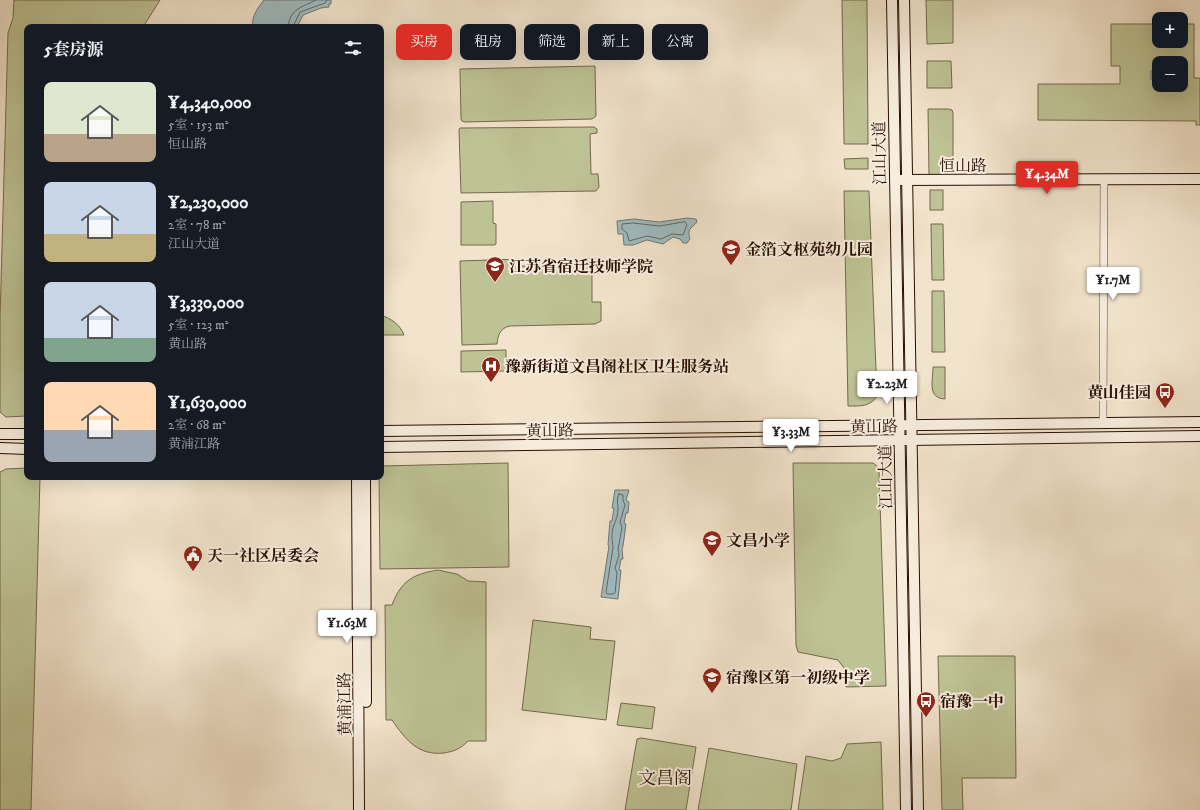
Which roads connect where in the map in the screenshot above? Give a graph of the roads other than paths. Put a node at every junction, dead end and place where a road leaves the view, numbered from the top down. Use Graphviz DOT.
graph roads {
  1 [pos="892,0"];
  2 [pos="904,0"];
  3 [pos="1200,180"];
  4 [pos="895,182"];
  5 [pos="907,182"];
  6 [pos="1104,182"];
  7 [pos="1200,184"];
  8 [pos="1200,422"];
  9 [pos="1103,423"];
  10 [pos="899,425"];
  11 [pos="911,425"];
  12 [pos="384,431"];
  13 [pos="0,434"];
  14 [pos="24,434"];
  15 [pos="1200,436"];
  16 [pos="899,440"];
  17 [pos="911,440"];
  18 [pos="384,447"];
  19 [pos="0,448"];
  20 [pos="24,449"];
  21 [pos="357,480"];
  22 [pos="365,480"];
  23 [pos="360,810"];
  24 [pos="366,810"];
  25 [pos="906,810"];
  26 [pos="918,810"];
  1 -- 4 [label="main road, 江山大道"];
  2 -- 5 [label="main road, 江山大道"];
  3 -- 6 [label="main road, 恒山路"];
  4 -- 5 [label="main road, 恒山路"];
  4 -- 10 [label="main road, 江山大道"];
  5 -- 6 [label="main road, 恒山路"];
  5 -- 11 [label="main road, 江山大道"];
  6 -- 7 [label="main road, 恒山路"];
  6 -- 9 [label="street"];
  8 -- 9 [label="main road, 黄山路"];
  9 -- 11 [label="main road, 黄山路"];
  10 -- 11 [label="main road, 黄山路"];
  10 -- 12 [label="main road, 黄山路"];
  10 -- 16 [label="main road, 江山大道"];
  11 -- 17 [label="main road, 江山大道"];
  13 -- 14 [label="main road"];
  15 -- 17 [label="main road, 黄山路"];
  16 -- 17 [label="main road, 黄山路"];
  16 -- 18 [label="main road, 黄山路"];
  16 -- 25 [label="main road, 江山大道"];
  17 -- 26 [label="main road, 江山大道"];
  19 -- 20 [label="main road"];
  21 -- 23 [label="main road, 黄浦江路"];
  22 -- 24 [label="main road, 黄浦江路"];
}
